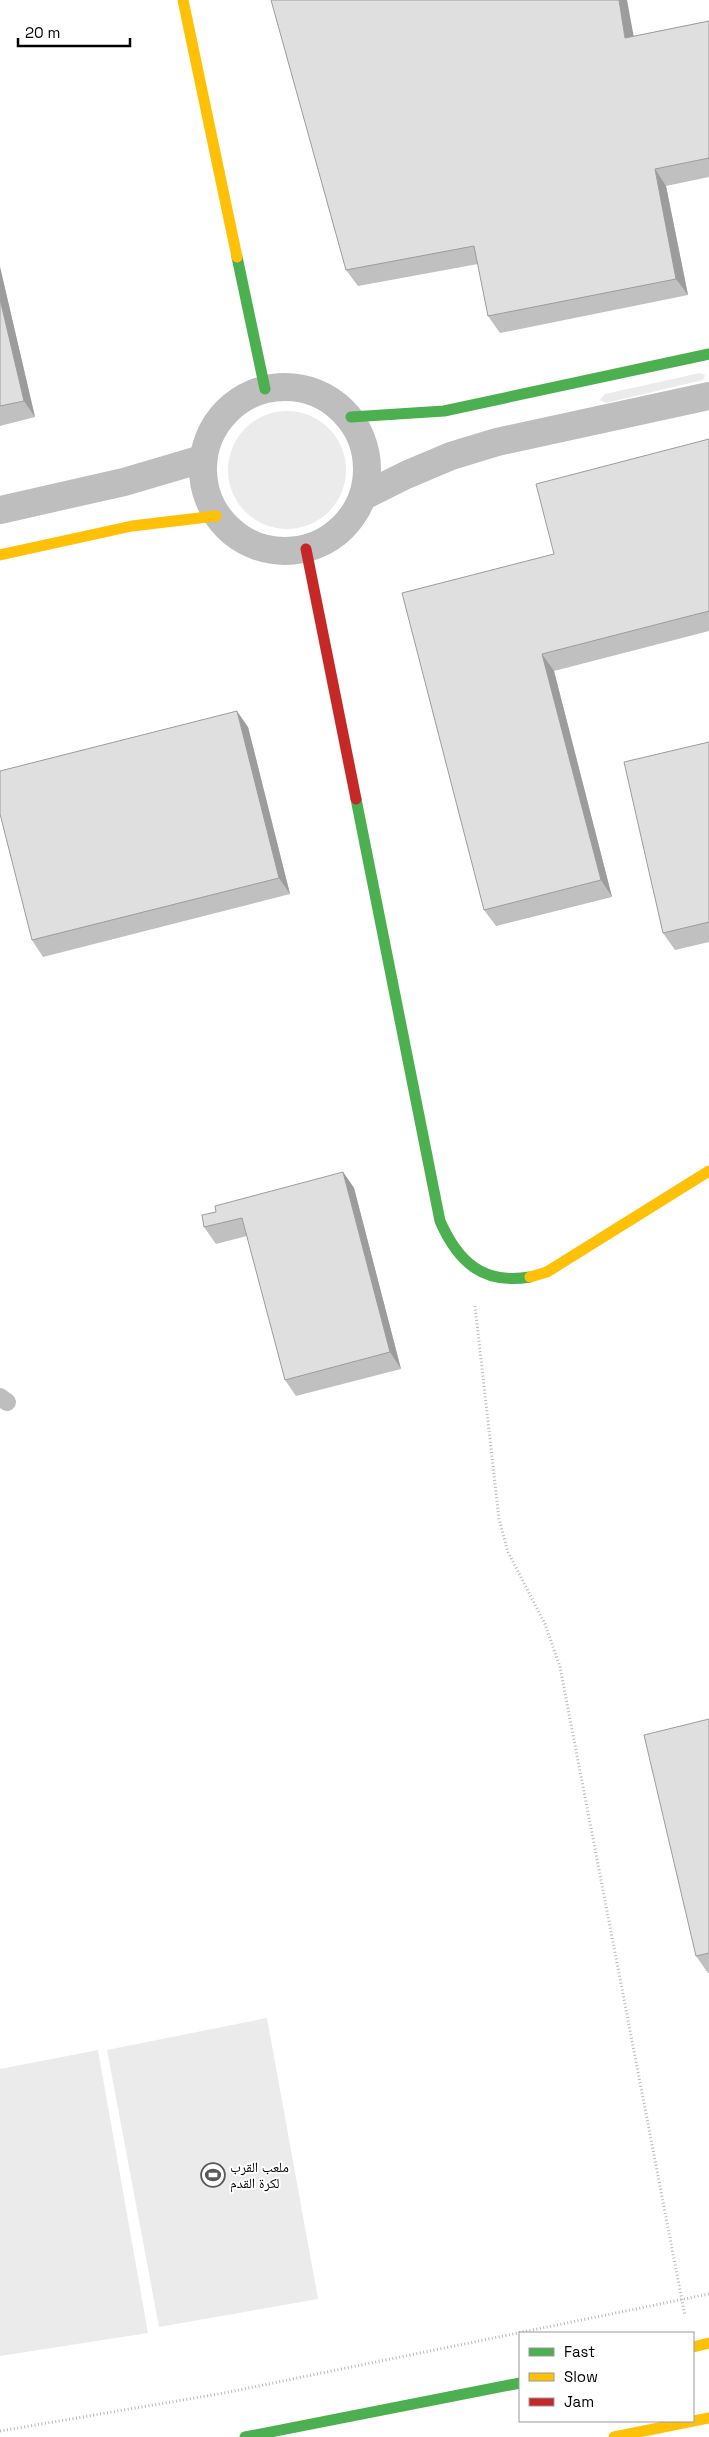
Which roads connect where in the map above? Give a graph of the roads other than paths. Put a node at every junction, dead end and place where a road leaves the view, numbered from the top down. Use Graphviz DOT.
graph roads {
  1 [pos="184,0"];
  2 [pos="709,354"];
  3 [pos="265,389"];
  4 [pos="709,396"];
  5 [pos="350,417"];
  6 [pos="202,459"];
  7 [pos="364,496"];
  8 [pos="0,510"];
  9 [pos="216,516"];
  10 [pos="306,549"];
  11 [pos="0,556"];
  12 [pos="709,1171"];
  13 [pos="709,2343"];
  14 [pos="694,2347"];
  15 [pos="519,2383"];
  16 [pos="709,2418"];
  17 [pos="694,2421"];
  18 [pos="689,2422"];
  19 [pos="245,2437"];
  20 [pos="614,2437"];
  1 -- 3 [label="main road"];
  2 -- 5 [label="main road"];
  3 -- 5 [label="street"];
  3 -- 6 [label="street"];
  4 -- 7 [label="street"];
  5 -- 7 [label="street"];
  6 -- 8 [label="street"];
  6 -- 9 [label="street"];
  7 -- 10 [label="street"];
  9 -- 10 [label="street"];
  9 -- 11 [label="main road"];
  10 -- 12 [label="main road"];
  13 -- 14 [label="main road"];
  15 -- 19 [label="main road"];
  16 -- 17 [label="main road"];
  18 -- 20 [label="main road"];
}
